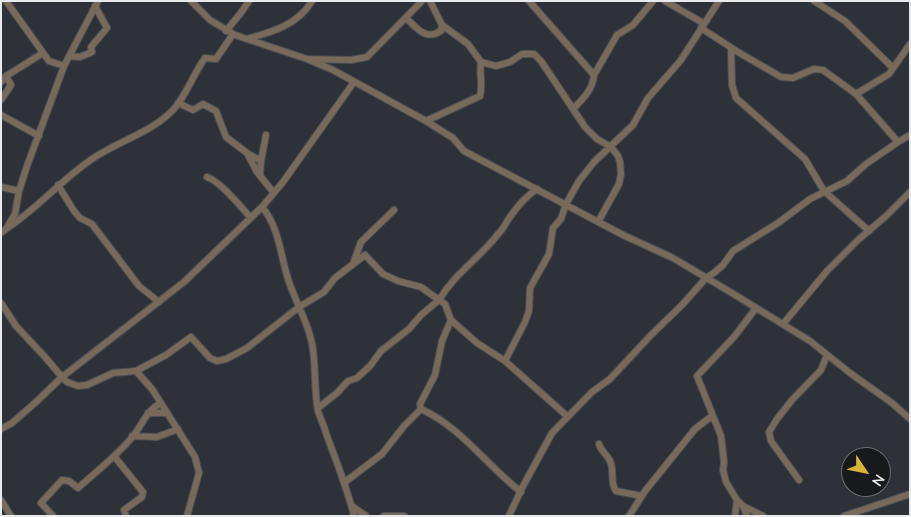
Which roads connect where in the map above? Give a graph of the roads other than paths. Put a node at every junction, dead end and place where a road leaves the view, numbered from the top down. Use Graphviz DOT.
graph roads {
  1 [pos="6,1"];
  2 [pos="191,1"];
  3 [pos="249,1"];
  4 [pos="312,1"];
  5 [pos="422,1"];
  6 [pos="430,1"];
  7 [pos="529,1"];
  8 [pos="653,1"];
  9 [pos="665,1"];
  10 [pos="719,1"];
  11 [pos="814,1"];
  12 [pos="97,4"];
  13 [pos="406,18"];
  14 [pos="442,25"];
  15 [pos="702,26"];
  16 [pos="226,31"];
  17 [pos="233,34"];
  18 [pos="247,39"];
  19 [pos="910,44"];
  20 [pos="731,48"];
  21 [pos="43,52"];
  22 [pos="69,56"];
  23 [pos="307,60"];
  24 [pos="481,62"];
  25 [pos="64,66"];
  26 [pos="893,68"];
  27 [pos="594,75"];
  28 [pos="6,76"];
  29 [pos="1,82"];
  30 [pos="354,82"];
  31 [pos="856,94"];
  32 [pos="1,100"];
  33 [pos="178,103"];
  34 [pos="573,109"];
  35 [pos="1,115"];
  36 [pos="426,121"];
  37 [pos="266,135"];
  38 [pos="39,136"];
  39 [pos="907,137"];
  40 [pos="898,142"];
  41 [pos="910,145"];
  42 [pos="610,147"];
  43 [pos="247,152"];
  44 [pos="261,161"];
  45 [pos="260,175"];
  46 [pos="207,177"];
  47 [pos="58,185"];
  48 [pos="1,187"];
  49 [pos="537,189"];
  50 [pos="19,191"];
  51 [pos="824,191"];
  52 [pos="910,192"];
  53 [pos="274,193"];
  54 [pos="566,204"];
  55 [pos="262,207"];
  56 [pos="394,210"];
  57 [pos="251,218"];
  58 [pos="598,222"];
  59 [pos="4,231"];
  60 [pos="869,231"];
  61 [pos="354,263"];
  62 [pos="706,278"];
  63 [pos="439,300"];
  64 [pos="159,302"];
  65 [pos="1,303"];
  66 [pos="299,307"];
  67 [pos="756,308"];
  68 [pos="452,320"];
  69 [pos="784,324"];
  70 [pos="827,355"];
  71 [pos="505,361"];
  72 [pos="136,371"];
  73 [pos="62,377"];
  74 [pos="160,403"];
  75 [pos="318,408"];
  76 [pos="421,409"];
  77 [pos="148,413"];
  78 [pos="167,413"];
  79 [pos="567,416"];
  80 [pos="712,416"];
  81 [pos="910,420"];
  82 [pos="1,429"];
  83 [pos="178,429"];
  84 [pos="132,436"];
  85 [pos="599,444"];
  86 [pos="114,456"];
  87 [pos="799,480"];
  88 [pos="346,482"];
  89 [pos="521,492"];
  90 [pos="910,494"];
  91 [pos="642,496"];
  92 [pos="1,500"];
  93 [pos="737,500"];
  94 [pos="352,506"];
  95 [pos="743,506"];
  96 [pos="855,514"];
  97 [pos="11,516"];
  98 [pos="53,516"];
  99 [pos="126,516"];
  100 [pos="187,516"];
  101 [pos="354,516"];
  102 [pos="366,516"];
  103 [pos="384,516"];
  104 [pos="404,516"];
  105 [pos="509,516"];
  106 [pos="629,516"];
  107 [pos="736,516"];
  108 [pos="747,516"];
  109 [pos="763,516"];
  110 [pos="844,516"];
  1 -- 21 [label="street"];
  2 -- 16 [label="street"];
  3 -- 16 [label="street"];
  4 -- 18 [label="street"];
  5 -- 13 [label="street"];
  6 -- 14 [label="street"];
  7 -- 27 [label="street"];
  8 -- 27 [label="street"];
  9 -- 15 [label="street"];
  10 -- 15 [label="street"];
  11 -- 26 [label="street"];
  12 -- 22 [label="street"];
  12 -- 22 [label="street"];
  13 -- 14 [label="street"];
  13 -- 23 [label="street"];
  14 -- 24 [label="street"];
  15 -- 20 [label="street"];
  15 -- 42 [label="street"];
  16 -- 17 [label="street"];
  17 -- 18 [label="street"];
  17 -- 33 [label="street"];
  18 -- 23 [label="street"];
  19 -- 26 [label="street"];
  20 -- 31 [label="street"];
  20 -- 51 [label="street"];
  21 -- 25 [label="street"];
  21 -- 28 [label="street"];
  22 -- 25 [label="street"];
  23 -- 30 [label="street"];
  24 -- 34 [label="street"];
  24 -- 36 [label="street"];
  25 -- 38 [label="street"];
  26 -- 31 [label="street"];
  27 -- 34 [label="street"];
  28 -- 29 [label="street"];
  28 -- 32 [label="street"];
  30 -- 36 [label="street"];
  30 -- 53 [label="street"];
  31 -- 40 [label="street"];
  33 -- 43 [label="street"];
  33 -- 47 [label="street"];
  34 -- 42 [label="street"];
  35 -- 38 [label="street"];
  36 -- 49 [label="street"];
  37 -- 44 [label="street"];
  38 -- 50 [label="street"];
  39 -- 40 [label="street"];
  39 -- 41 [label="street"];
  40 -- 51 [label="street"];
  42 -- 54 [label="street"];
  42 -- 58 [label="street"];
  43 -- 44 [label="street"];
  43 -- 45 [label="street"];
  44 -- 45 [label="street"];
  45 -- 53 [label="street"];
  46 -- 57 [label="street"];
  47 -- 59 [label="street"];
  47 -- 64 [label="street"];
  48 -- 50 [label="street"];
  49 -- 54 [label="street"];
  49 -- 63 [label="street"];
  50 -- 59 [label="street"];
  51 -- 60 [label="street"];
  51 -- 62 [label="street"];
  52 -- 60 [label="street"];
  53 -- 55 [label="street"];
  54 -- 58 [label="street"];
  54 -- 71 [label="street"];
  55 -- 57 [label="street"];
  55 -- 66 [label="street"];
  56 -- 61 [label="street"];
  57 -- 64 [label="street"];
  58 -- 62 [label="street"];
  60 -- 69 [label="street"];
  61 -- 63 [label="street"];
  61 -- 66 [label="street"];
  62 -- 67 [label="street"];
  62 -- 79 [label="street"];
  63 -- 68 [label="street"];
  63 -- 75 [label="street"];
  64 -- 73 [label="street"];
  65 -- 73 [label="street"];
  66 -- 72 [label="street"];
  66 -- 75 [label="street"];
  67 -- 69 [label="street"];
  67 -- 80 [label="street"];
  68 -- 71 [label="street"];
  68 -- 76 [label="street"];
  69 -- 70 [label="street"];
  70 -- 81 [label="street"];
  70 -- 87 [label="street"];
  71 -- 79 [label="street"];
  72 -- 73 [label="street"];
  72 -- 74 [label="street"];
  73 -- 82 [label="street"];
  74 -- 77 [label="street"];
  74 -- 78 [label="street"];
  75 -- 88 [label="street"];
  76 -- 88 [label="street"];
  76 -- 89 [label="street"];
  77 -- 78 [label="street"];
  77 -- 84 [label="street"];
  78 -- 83 [label="street"];
  79 -- 89 [label="street"];
  80 -- 91 [label="street"];
  80 -- 93 [label="street"];
  83 -- 84 [label="street"];
  83 -- 100 [label="street"];
  84 -- 86 [label="street"];
  85 -- 91 [label="street"];
  86 -- 98 [label="street"];
  86 -- 99 [label="street"];
  88 -- 94 [label="street"];
  89 -- 105 [label="street"];
  90 -- 96 [label="street"];
  91 -- 106 [label="street"];
  92 -- 97 [label="street"];
  93 -- 95 [label="street"];
  93 -- 107 [label="street"];
  94 -- 101 [label="street"];
  94 -- 102 [label="street"];
  95 -- 108 [label="street"];
  95 -- 109 [label="street"];
  96 -- 110 [label="street"];
  103 -- 104 [label="street"];
}
